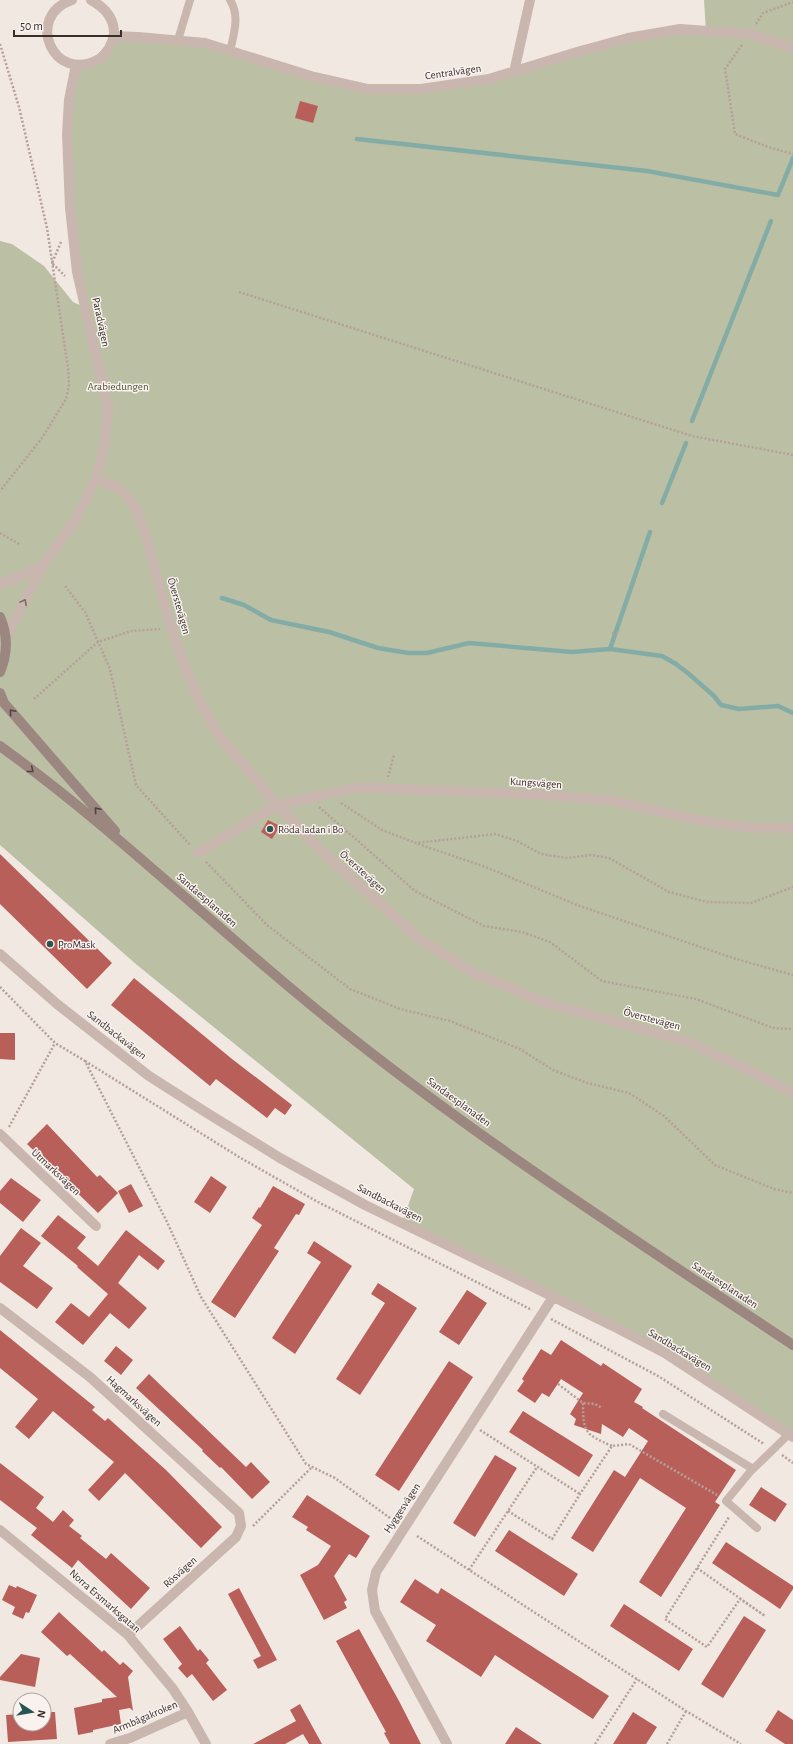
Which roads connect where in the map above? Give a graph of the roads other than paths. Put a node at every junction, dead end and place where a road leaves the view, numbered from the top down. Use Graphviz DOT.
graph roads {
  1 [pos="91,0"];
  2 [pos="190,0"];
  3 [pos="230,0"];
  4 [pos="530,0"];
  5 [pos="64,1"];
  6 [pos="114,36"];
  7 [pos="178,40"];
  8 [pos="793,48"];
  9 [pos="230,50"];
  10 [pos="76,65"];
  11 [pos="514,72"];
  12 [pos="96,479"];
  13 [pos="42,567"];
  14 [pos="0,584"];
  15 [pos="0,616"];
  16 [pos="6,637"];
  17 [pos="0,672"];
  18 [pos="0,693"];
  19 [pos="0,746"];
  20 [pos="277,805"];
  21 [pos="793,828"];
  22 [pos="132,850"];
  23 [pos="198,853"];
  24 [pos="0,954"];
  25 [pos="793,1093"];
  26 [pos="1,1138"];
  27 [pos="96,1226"];
  28 [pos="553,1297"];
  29 [pos="0,1308"];
  30 [pos="793,1344"];
  31 [pos="663,1414"];
  32 [pos="791,1436"];
  33 [pos="753,1469"];
  34 [pos="757,1528"];
  35 [pos="0,1530"];
  36 [pos="236,1537"];
  37 [pos="128,1635"];
  38 [pos="188,1712"];
  39 [pos="110,1744"];
  40 [pos="206,1744"];
  41 [pos="447,1744"];
  1 -- 6 [label="street"];
  2 -- 7 [label="lane"];
  3 -- 9 [label="lane"];
  4 -- 11 [label="street"];
  5 -- 10 [label="street"];
  6 -- 7 [label="street, Centralvägen"];
  6 -- 10 [label="street"];
  7 -- 9 [label="street, Centralvägen"];
  8 -- 11 [label="street, Centralvägen"];
  9 -- 11 [label="street, Centralvägen"];
  10 -- 12 [label="street, Paradvägen"];
  12 -- 13 [label="street, Paradvägen"];
  12 -- 20 [label="street, Överstevägen"];
  13 -- 14 [label="street"];
  16 -- 13 [label="street, Paradvägen, one-way"];
  15 -- 16 [label="main road"];
  16 -- 17 [label="main road"];
  22 -- 18 [label="main road, Sandaesplanaden, one-way"];
  19 -- 22 [label="main road, Sandaesplanaden, one-way"];
  20 -- 21 [label="street, Kungsvägen"];
  20 -- 23 [label="street"];
  20 -- 25 [label="street, Överstevägen"];
  22 -- 30 [label="main road, Sandaesplanaden"];
  24 -- 28 [label="street, Sandbackavägen"];
  26 -- 27 [label="street, Utmarksvägen"];
  28 -- 32 [label="street, Sandbackavägen"];
  28 -- 41 [label="street, Hyggesvägen"];
  29 -- 36 [label="street, Hagmarksvägen"];
  31 -- 33 [label="lane"];
  32 -- 33 [label="lane"];
  33 -- 34 [label="lane"];
  35 -- 37 [label="street, Norra Ersmarksgatan"];
  36 -- 37 [label="street, Rösvägen"];
  37 -- 38 [label="street, Norra Ersmarksgatan"];
  38 -- 39 [label="street, Armbågakroken"];
  38 -- 40 [label="street, Norra Ersmarksgatan"];
}
